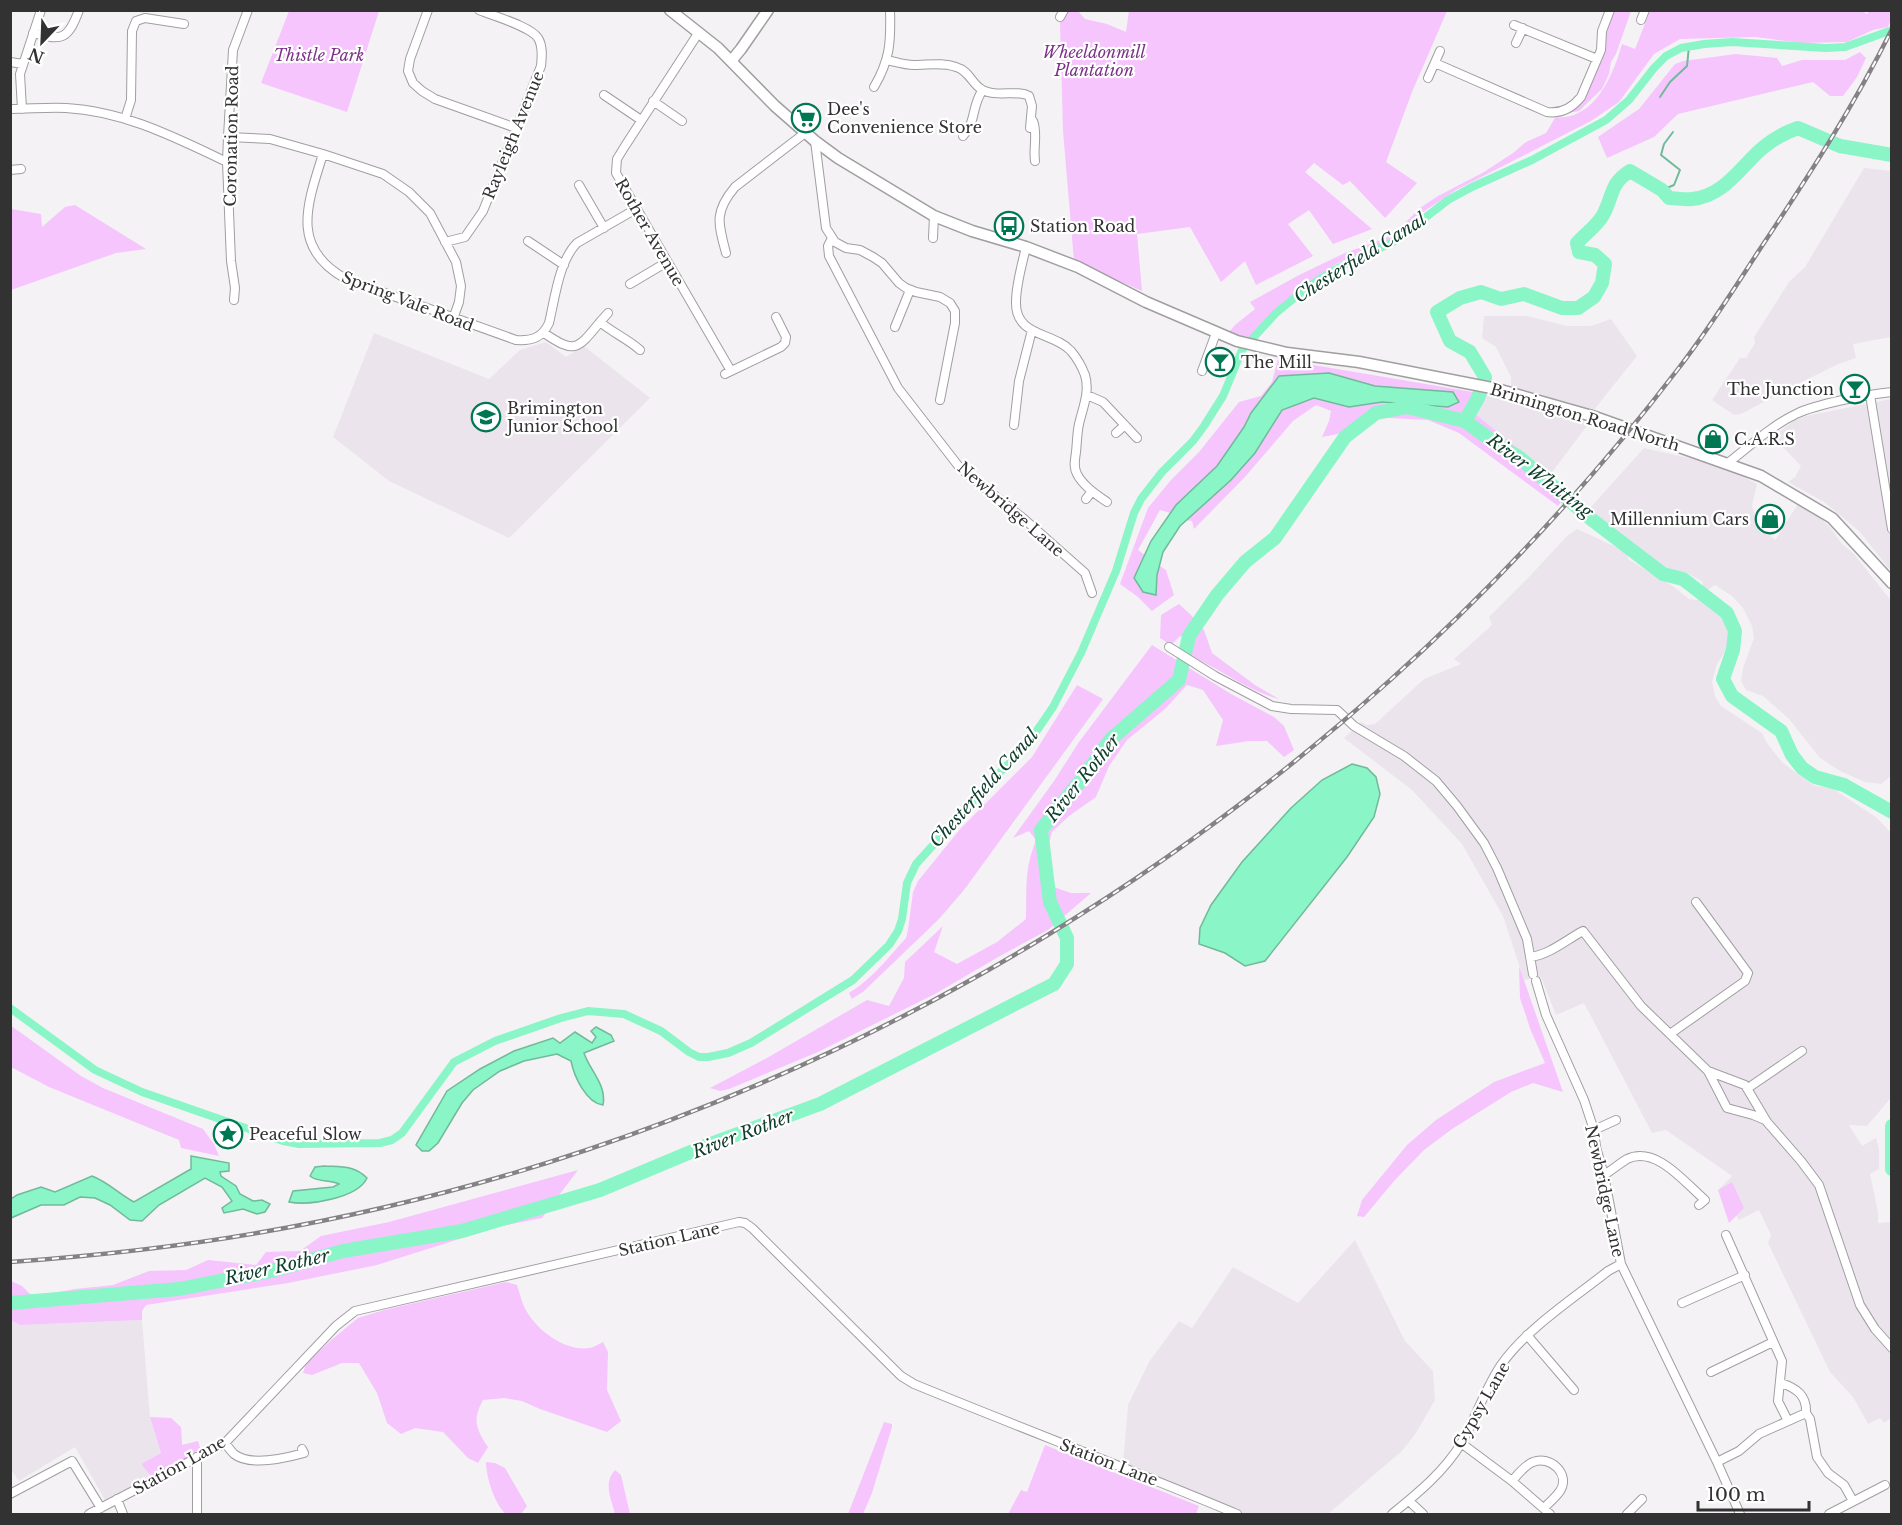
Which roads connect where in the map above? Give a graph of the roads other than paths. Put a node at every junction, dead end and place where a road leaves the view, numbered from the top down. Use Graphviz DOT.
graph roads {
  1 [pos="40,10"];
  2 [pos="79,10"];
  3 [pos="248,10"];
  4 [pos="428,10"];
  5 [pos="478,10"];
  6 [pos="670,10"];
  7 [pos="768,10"];
  8 [pos="890,10"];
  9 [pos="1610,10"];
  10 [pos="1645,10"];
  11 [pos="1641,20"];
  12 [pos="184,24"];
  13 [pos="1514,25"];
  14 [pos="1523,28"];
  15 [pos="699,32"];
  16 [pos="33,33"];
  17 [pos="1516,43"];
  18 [pos="1440,51"];
  19 [pos="1597,59"];
  20 [pos="732,60"];
  21 [pos="887,60"];
  22 [pos="10,62"];
  23 [pos="1435,63"];
  24 [pos="23,64"];
  25 [pos="1428,78"];
  26 [pos="874,87"];
  27 [pos="982,91"];
  28 [pos="604,95"];
  29 [pos="653,101"];
  30 [pos="10,109"];
  31 [pos="22,109"];
  32 [pos="1032,118"];
  33 [pos="125,119"];
  34 [pos="641,120"];
  35 [pos="682,121"];
  36 [pos="516,128"];
  37 [pos="1030,128"];
  38 [pos="805,133"];
  39 [pos="963,136"];
  40 [pos="228,137"];
  41 [pos="815,141"];
  42 [pos="323,154"];
  43 [pos="1035,161"];
  44 [pos="227,162"];
  45 [pos="21,169"];
  46 [pos="10,170"];
  47 [pos="579,185"];
  48 [pos="636,209"];
  49 [pos="934,216"];
  50 [pos="604,228"];
  51 [pos="933,237"];
  52 [pos="834,240"];
  53 [pos="528,241"];
  54 [pos="445,242"];
  55 [pos="1026,247"];
  56 [pos="726,253"];
  57 [pos="667,262"];
  58 [pos="564,265"];
  59 [pos="630,285"];
  60 [pos="910,290"];
  61 [pos="234,300"];
  62 [pos="608,313"];
  63 [pos="776,317"];
  64 [pos="453,319"];
  65 [pos="600,322"];
  66 [pos="895,327"];
  67 [pos="1032,330"];
  68 [pos="1216,333"];
  69 [pos="540,335"];
  70 [pos="640,350"];
  71 [pos="1202,370"];
  72 [pos="1892,392"];
  73 [pos="1087,395"];
  74 [pos="1870,395"];
  75 [pos="940,400"];
  76 [pos="1125,424"];
  77 [pos="1014,425"];
  78 [pos="1116,434"];
  79 [pos="1137,438"];
  80 [pos="1728,464"];
  81 [pos="1092,491"];
  82 [pos="1086,499"];
  83 [pos="1107,502"];
  84 [pos="1892,529"];
  85 [pos="1892,583"];
  86 [pos="1092,593"];
  87 [pos="1169,647"];
  88 [pos="1696,902"];
  89 [pos="1530,957"];
  90 [pos="1670,1034"];
  91 [pos="1802,1051"];
  92 [pos="1708,1071"];
  93 [pos="1735,1082"];
  94 [pos="1749,1092"];
  95 [pos="1721,1096"];
  96 [pos="1739,1111"];
  97 [pos="1616,1120"];
  98 [pos="1767,1122"];
  99 [pos="1594,1130"];
  100 [pos="1604,1175"];
  101 [pos="1700,1205"];
  102 [pos="1726,1235"];
  103 [pos="1621,1264"];
  104 [pos="1745,1275"];
  105 [pos="1682,1303"];
  106 [pos="1527,1335"];
  107 [pos="1773,1342"];
  108 [pos="1892,1348"];
  109 [pos="1711,1372"];
  110 [pos="1781,1383"];
  111 [pos="1574,1390"];
  112 [pos="1806,1413"];
  113 [pos="1788,1421"];
  114 [pos="225,1443"];
  115 [pos="1461,1443"];
  116 [pos="302,1449"];
  117 [pos="197,1457"];
  118 [pos="1717,1462"];
  119 [pos="1512,1480"];
  120 [pos="1885,1485"];
  121 [pos="10,1494"];
  122 [pos="117,1499"];
  123 [pos="1642,1499"];
  124 [pos="1853,1500"];
  125 [pos="1409,1501"];
  126 [pos="101,1508"];
  127 [pos="1547,1511"];
  128 [pos="89,1515"];
  129 [pos="123,1515"];
  130 [pos="197,1515"];
  131 [pos="1237,1515"];
  132 [pos="1392,1515"];
  133 [pos="1422,1515"];
  134 [pos="1627,1515"];
  135 [pos="1740,1515"];
  136 [pos="1829,1515"];
  1 -- 16 [label="street"];
  2 -- 16 [label="street"];
  3 -- 40 [label="street, Coronation Road"];
  4 -- 36 [label="street"];
  5 -- 36 [label="street, Rayleigh Avenue"];
  6 -- 15 [label="main road"];
  7 -- 20 [label="main road"];
  8 -- 21 [label="street"];
  9 -- 19 [label="street"];
  10 -- 11 [label="street"];
  12 -- 33 [label="street"];
  13 -- 14 [label="street"];
  14 -- 17 [label="street"];
  14 -- 19 [label="street"];
  15 -- 20 [label="main road"];
  15 -- 29 [label="street, Rother Avenue"];
  16 -- 24 [label="street"];
  18 -- 23 [label="street"];
  19 -- 23 [label="street"];
  20 -- 38 [label="main road"];
  21 -- 26 [label="street"];
  21 -- 27 [label="street"];
  22 -- 24 [label="street"];
  23 -- 25 [label="street"];
  24 -- 31 [label="street"];
  27 -- 32 [label="street"];
  27 -- 39 [label="street"];
  28 -- 34 [label="street"];
  29 -- 34 [label="street, Rother Avenue"];
  29 -- 35 [label="street"];
  30 -- 31 [label="street"];
  31 -- 33 [label="street"];
  32 -- 37 [label="street"];
  32 -- 43 [label="street"];
  33 -- 44 [label="street"];
  34 -- 48 [label="street, Rother Avenue"];
  36 -- 54 [label="street, Rayleigh Avenue"];
  38 -- 41 [label="main road"];
  38 -- 56 [label="street"];
  40 -- 42 [label="street"];
  40 -- 44 [label="street, Coronation Road"];
  41 -- 49 [label="main road"];
  41 -- 52 [label="street, Newbridge Lane"];
  42 -- 54 [label="street"];
  42 -- 64 [label="street, Spring Vale Road"];
  44 -- 61 [label="street, Coronation Road"];
  45 -- 46 [label="street"];
  47 -- 50 [label="street"];
  48 -- 50 [label="street"];
  48 -- 57 [label="street, Rother Avenue"];
  49 -- 51 [label="street"];
  49 -- 55 [label="main road"];
  50 -- 58 [label="street"];
  52 -- 60 [label="street"];
  52 -- 86 [label="street, Newbridge Lane"];
  53 -- 58 [label="street"];
  54 -- 64 [label="street"];
  55 -- 67 [label="street"];
  55 -- 68 [label="main road"];
  57 -- 59 [label="street"];
  57 -- 63 [label="street, Rother Avenue"];
  58 -- 69 [label="street"];
  60 -- 66 [label="street"];
  60 -- 75 [label="street"];
  62 -- 65 [label="street"];
  64 -- 69 [label="street, Spring Vale Road"];
  65 -- 69 [label="street"];
  65 -- 70 [label="street"];
  67 -- 73 [label="street"];
  67 -- 77 [label="street"];
  68 -- 71 [label="street"];
  68 -- 80 [label="main road, Brimington Road North"];
  72 -- 74 [label="street"];
  73 -- 76 [label="street"];
  73 -- 81 [label="street"];
  74 -- 80 [label="street"];
  74 -- 84 [label="street"];
  76 -- 78 [label="street"];
  76 -- 79 [label="street"];
  80 -- 85 [label="main road, Brimington Road North"];
  81 -- 82 [label="street"];
  81 -- 83 [label="street"];
  87 -- 89 [label="street, Newbridge Lane"];
  88 -- 90 [label="street"];
  89 -- 90 [label="street"];
  89 -- 99 [label="street, Newbridge Lane"];
  90 -- 92 [label="street"];
  91 -- 94 [label="street"];
  92 -- 93 [label="street"];
  92 -- 95 [label="street"];
  93 -- 94 [label="street"];
  93 -- 95 [label="street"];
  94 -- 96 [label="street"];
  94 -- 98 [label="street"];
  95 -- 96 [label="street"];
  96 -- 98 [label="street"];
  97 -- 99 [label="street"];
  98 -- 108 [label="street"];
  99 -- 100 [label="street, Newbridge Lane"];
  100 -- 101 [label="street"];
  100 -- 103 [label="street, Newbridge Lane"];
  102 -- 104 [label="street"];
  103 -- 106 [label="street, Gypsy Lane"];
  103 -- 118 [label="street, Newbridge Lane"];
  104 -- 105 [label="street"];
  104 -- 107 [label="street"];
  106 -- 111 [label="street"];
  106 -- 115 [label="street, Gypsy Lane"];
  107 -- 109 [label="street"];
  107 -- 110 [label="street"];
  110 -- 112 [label="street"];
  110 -- 113 [label="street"];
  112 -- 113 [label="street"];
  112 -- 124 [label="street"];
  113 -- 118 [label="street"];
  114 -- 116 [label="street"];
  114 -- 117 [label="street, Station Lane"];
  114 -- 131 [label="street, Station Lane"];
  115 -- 119 [label="street"];
  115 -- 125 [label="street, Gypsy Lane"];
  117 -- 122 [label="street, Station Lane"];
  117 -- 130 [label="street"];
  118 -- 135 [label="street, Newbridge Lane"];
  119 -- 127 [label="street"];
  119 -- 127 [label="street"];
  120 -- 124 [label="street"];
  121 -- 126 [label="street"];
  122 -- 126 [label="street, Station Lane"];
  122 -- 129 [label="street"];
  123 -- 134 [label="street"];
  124 -- 136 [label="street"];
  125 -- 132 [label="street, Gypsy Lane"];
  125 -- 133 [label="street"];
  126 -- 128 [label="street, Station Lane"];
}
